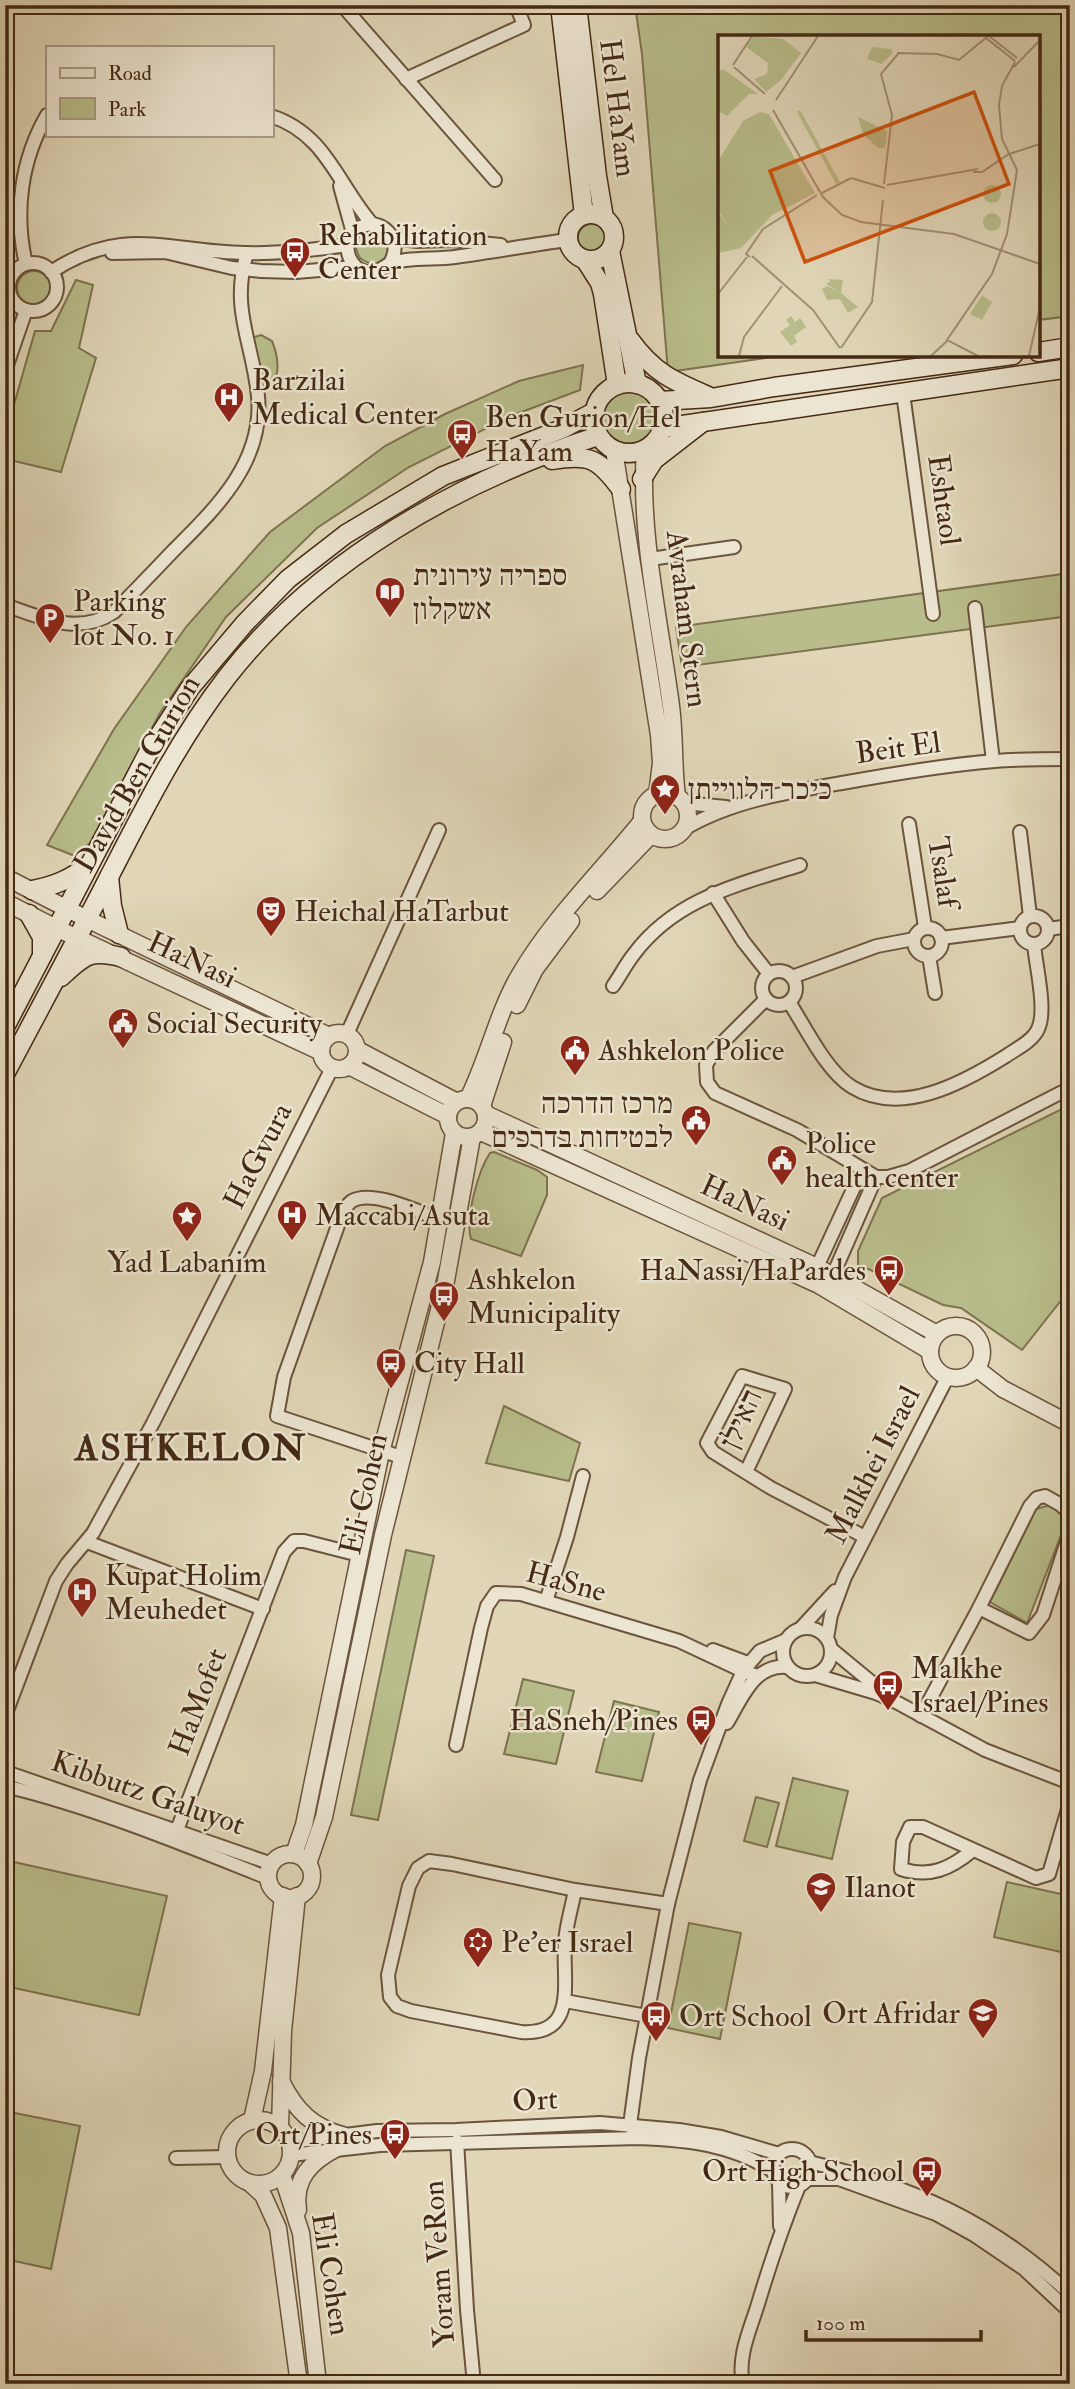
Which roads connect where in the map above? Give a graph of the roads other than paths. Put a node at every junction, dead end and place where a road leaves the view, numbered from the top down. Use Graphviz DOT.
graph roads {
  1 [pos="342,5"];
  2 [pos="516,5"];
  3 [pos="560,5"];
  4 [pos="577,5"];
  5 [pos="406,79"];
  6 [pos="46,117"];
  7 [pos="273,117"];
  8 [pos="332,162"];
  9 [pos="495,180"];
  10 [pos="583,215"];
  11 [pos="604,218"];
  12 [pos="373,225"];
  13 [pos="353,233"];
  14 [pos="393,238"];
  15 [pos="567,240"];
  16 [pos="348,245"];
  17 [pos="516,247"];
  18 [pos="610,251"];
  19 [pos="247,253"];
  20 [pos="76,256"];
  21 [pos="586,261"];
  22 [pos="390,263"];
  23 [pos="26,264"];
  24 [pos="355,267"];
  25 [pos="243,269"];
  26 [pos="51,272"];
  27 [pos="26,310"];
  28 [pos="626,335"];
  29 [pos="1070,347"];
  30 [pos="1040,352"];
  31 [pos="998,357"];
  32 [pos="1070,368"];
  33 [pos="5,371"];
  34 [pos="637,384"];
  35 [pos="617,385"];
  36 [pos="903,393"];
  37 [pos="711,398"];
  38 [pos="659,401"];
  39 [pos="594,412"];
  40 [pos="703,422"];
  41 [pos="662,428"];
  42 [pos="598,436"];
  43 [pos="614,450"];
  44 [pos="645,450"];
  45 [pos="527,463"];
  46 [pos="642,479"];
  47 [pos="621,489"];
  48 [pos="734,547"];
  49 [pos="650,559"];
  50 [pos="5,605"];
  51 [pos="975,608"];
  52 [pos="933,614"];
  53 [pos="1070,759"];
  54 [pos="993,761"];
  55 [pos="657,794"];
  56 [pos="680,800"];
  57 [pos="737,806"];
  58 [pos="909,824"];
  59 [pos="647,828"];
  60 [pos="684,829"];
  61 [pos="439,830"];
  62 [pos="1020,832"];
  63 [pos="89,865"];
  64 [pos="800,865"];
  65 [pos="5,877"];
  66 [pos="109,877"];
  67 [pos="32,890"];
  68 [pos="713,893"];
  69 [pos="5,902"];
  70 [pos="67,908"];
  71 [pos="29,914"];
  72 [pos="1031,916"];
  73 [pos="87,919"];
  74 [pos="1070,926"];
  75 [pos="56,928"];
  76 [pos="925,928"];
  77 [pos="1020,928"];
  78 [pos="1048,929"];
  79 [pos="119,934"];
  80 [pos="77,937"];
  81 [pos="942,938"];
  82 [pos="914,939"];
  83 [pos="1034,945"];
  84 [pos="42,956"];
  85 [pos="929,956"];
  86 [pos="121,957"];
  87 [pos="769,974"];
  88 [pos="792,977"];
  89 [pos="613,986"];
  90 [pos="51,987"];
  91 [pos="935,993"];
  92 [pos="766,999"];
  93 [pos="789,1002"];
  94 [pos="5,1027"];
  95 [pos="347,1034"];
  96 [pos="329,1036"];
  97 [pos="358,1050"];
  98 [pos="321,1052"];
  99 [pos="341,1067"];
  100 [pos="5,1074"];
  101 [pos="1070,1088"];
  102 [pos="473,1105"];
  103 [pos="448,1116"];
  104 [pos="454,1133"];
  105 [pos="476,1134"];
  106 [pos="862,1170"];
  107 [pos="876,1177"];
  108 [pos="439,1219"];
  109 [pos="817,1267"];
  110 [pos="833,1275"];
  111 [pos="819,1285"];
  112 [pos="937,1335"];
  113 [pos="930,1351"];
  114 [pos="976,1368"];
  115 [pos="948,1376"];
  116 [pos="1070,1423"];
  117 [pos="381,1452"];
  118 [pos="401,1457"];
  119 [pos="746,1472"];
  120 [pos="583,1476"];
  121 [pos="1070,1514"];
  122 [pos="1070,1532"];
  123 [pos="865,1537"];
  124 [pos="87,1542"];
  125 [pos="359,1555"];
  126 [pos="845,1577"];
  127 [pos="546,1601"];
  128 [pos="979,1608"];
  129 [pos="262,1609"];
  130 [pos="801,1628"];
  131 [pos="786,1640"];
  132 [pos="829,1644"];
  133 [pos="746,1667"];
  134 [pos="787,1667"];
  135 [pos="757,1675"];
  136 [pos="815,1675"];
  137 [pos="896,1702"];
  138 [pos="5,1716"];
  139 [pos="921,1716"];
  140 [pos="456,1745"];
  141 [pos="6,1771"];
  142 [pos="700,1780"];
  143 [pos="1070,1783"];
  144 [pos="5,1785"];
  145 [pos="1070,1802"];
  146 [pos="177,1830"];
  147 [pos="973,1850"];
  148 [pos="293,1854"];
  149 [pos="308,1864"];
  150 [pos="270,1871"];
  151 [pos="575,1890"];
  152 [pos="290,1896"];
  153 [pos="668,1904"];
  154 [pos="565,2001"];
  155 [pos="648,2016"];
  156 [pos="280,2079"];
  157 [pos="252,2120"];
  158 [pos="630,2125"];
  159 [pos="279,2127"];
  160 [pos="638,2138"];
  161 [pos="457,2141"];
  162 [pos="341,2142"];
  163 [pos="290,2148"];
  164 [pos="779,2154"];
  165 [pos="227,2157"];
  166 [pos="176,2158"];
  167 [pos="809,2162"];
  168 [pos="282,2175"];
  169 [pos="776,2177"];
  170 [pos="803,2182"];
  171 [pos="250,2183"];
  172 [pos="781,2230"];
  173 [pos="301,2233"];
  174 [pos="1070,2294"];
  175 [pos="1070,2312"];
  176 [pos="299,2384"];
  177 [pos="318,2384"];
  178 [pos="474,2384"];
  179 [pos="743,2384"];
  1 -- 5 [label="street"];
  2 -- 5 [label="street"];
  3 -- 10 [label="main road, Hel HaYam"];
  4 -- 11 [label="main road, Hel HaYam"];
  5 -- 9 [label="street"];
  6 -- 23 [label="street"];
  7 -- 8 [label="street"];
  8 -- 12 [label="street"];
  8 -- 13 [label="street"];
  10 -- 11 [label="main road"];
  10 -- 15 [label="main road"];
  11 -- 18 [label="main road"];
  12 -- 13 [label="street"];
  12 -- 14 [label="street"];
  13 -- 16 [label="street"];
  14 -- 17 [label="street"];
  14 -- 22 [label="street"];
  15 -- 17 [label="street"];
  15 -- 21 [label="main road"];
  16 -- 19 [label="street"];
  16 -- 24 [label="street"];
  17 -- 22 [label="street"];
  18 -- 21 [label="main road"];
  18 -- 28 [label="main road"];
  19 -- 20 [label="street"];
  19 -- 25 [label="street"];
  20 -- 25 [label="street"];
  20 -- 26 [label="street"];
  21 -- 35 [label="main road"];
  22 -- 24 [label="street"];
  23 -- 26 [label="street"];
  23 -- 27 [label="street"];
  24 -- 25 [label="street"];
  25 -- 50 [label="street"];
  26 -- 27 [label="street"];
  27 -- 33 [label="street"];
  28 -- 34 [label="main road"];
  28 -- 37 [label="main road"];
  29 -- 30 [label="main road"];
  31 -- 37 [label="main road"];
  32 -- 36 [label="main road"];
  34 -- 35 [label="main road"];
  34 -- 38 [label="main road"];
  35 -- 39 [label="main road"];
  36 -- 40 [label="main road"];
  36 -- 52 [label="street, Eshtaol"];
  37 -- 38 [label="main road"];
  38 -- 41 [label="main road"];
  39 -- 42 [label="main road"];
  39 -- 63 [label="main road, David Ben Gurion"];
  40 -- 41 [label="main road"];
  40 -- 46 [label="main road"];
  41 -- 44 [label="main road"];
  42 -- 43 [label="main road"];
  42 -- 45 [label="main road, David Ben Gurion"];
  43 -- 44 [label="main road"];
  43 -- 47 [label="street, Avraham Stern"];
  44 -- 46 [label="street, Avraham Stern"];
  45 -- 47 [label="main road"];
  45 -- 66 [label="main road, David Ben Gurion"];
  46 -- 49 [label="street, Avraham Stern"];
  47 -- 55 [label="street, Avraham Stern"];
  48 -- 49 [label="street"];
  49 -- 56 [label="street, Avraham Stern"];
  51 -- 54 [label="street"];
  53 -- 54 [label="street, Beit El"];
  54 -- 57 [label="street, Beit El"];
  55 -- 56 [label="street"];
  55 -- 59 [label="street"];
  56 -- 57 [label="street, Beit El"];
  56 -- 60 [label="street"];
  57 -- 60 [label="street, Beit El"];
  58 -- 76 [label="street, Tsalaf"];
  59 -- 60 [label="street"];
  59 -- 102 [label="street"];
  61 -- 95 [label="street"];
  62 -- 72 [label="street"];
  63 -- 67 [label="main road"];
  63 -- 70 [label="main road, David Ben Gurion"];
  64 -- 68 [label="street"];
  65 -- 67 [label="street, HaNasi"];
  66 -- 73 [label="main road, David Ben Gurion"];
  66 -- 79 [label="main road"];
  67 -- 70 [label="street, HaNasi"];
  68 -- 87 [label="street"];
  68 -- 89 [label="street"];
  69 -- 71 [label="street, HaNasi"];
  70 -- 73 [label="street, HaNasi"];
  70 -- 75 [label="main road, David Ben Gurion"];
  71 -- 75 [label="street, HaNasi"];
  71 -- 84 [label="main road"];
  72 -- 77 [label="street"];
  72 -- 78 [label="street"];
  73 -- 79 [label="street, HaNasi"];
  73 -- 80 [label="main road, David Ben Gurion"];
  74 -- 78 [label="street"];
  75 -- 80 [label="street, HaNasi"];
  75 -- 84 [label="main road, David Ben Gurion"];
  76 -- 81 [label="street"];
  76 -- 82 [label="street"];
  77 -- 81 [label="street"];
  77 -- 83 [label="street"];
  78 -- 83 [label="street"];
  79 -- 96 [label="street, HaNasi"];
  80 -- 86 [label="street, HaNasi"];
  80 -- 90 [label="main road, David Ben Gurion"];
  81 -- 85 [label="street"];
  82 -- 85 [label="street"];
  82 -- 88 [label="street"];
  83 -- 93 [label="street"];
  84 -- 94 [label="main road, David Ben Gurion"];
  85 -- 91 [label="street"];
  86 -- 90 [label="main road"];
  86 -- 98 [label="street, HaNasi"];
  87 -- 88 [label="street"];
  87 -- 92 [label="street"];
  88 -- 93 [label="street"];
  90 -- 100 [label="main road, David Ben Gurion"];
  92 -- 93 [label="street"];
  92 -- 106 [label="street"];
  95 -- 96 [label="street"];
  95 -- 97 [label="street"];
  96 -- 98 [label="street"];
  97 -- 99 [label="street"];
  97 -- 102 [label="street, HaNasi"];
  98 -- 99 [label="street"];
  99 -- 103 [label="street"];
  99 -- 124 [label="street, HaGvura"];
  101 -- 107 [label="street"];
  102 -- 103 [label="street"];
  102 -- 105 [label="street"];
  102 -- 109 [label="street, HaNasi"];
  103 -- 104 [label="street"];
  104 -- 105 [label="street"];
  104 -- 108 [label="street, Eli Cohen"];
  105 -- 111 [label="street, HaNasi"];
  105 -- 118 [label="street, Eli Cohen"];
  106 -- 107 [label="street"];
  106 -- 109 [label="street"];
  107 -- 110 [label="street"];
  108 -- 117 [label="street, Eli Cohen"];
  108 -- 117 [label="street"];
  109 -- 110 [label="street, HaNasi"];
  109 -- 111 [label="street"];
  110 -- 111 [label="street"];
  110 -- 112 [label="street, HaNasi"];
  111 -- 113 [label="street, HaNasi"];
  112 -- 113 [label="street"];
  112 -- 114 [label="street"];
  113 -- 115 [label="street"];
  114 -- 115 [label="street"];
  114 -- 116 [label="street"];
  115 -- 123 [label="street, Malkhei Israel"];
  117 -- 118 [label="street"];
  117 -- 125 [label="street, Eli Cohen"];
  118 -- 149 [label="street, Eli Cohen"];
  119 -- 119 [label="street, האילן"];
  119 -- 123 [label="street, האילן"];
  120 -- 127 [label="street"];
  121 -- 128 [label="street"];
  122 -- 128 [label="street"];
  123 -- 126 [label="street, Malkhei Israel"];
  124 -- 129 [label="street"];
  124 -- 138 [label="street, HaGvura"];
  125 -- 129 [label="street, HaMofet"];
  125 -- 148 [label="street, Eli Cohen"];
  126 -- 130 [label="street, Malkhei Israel"];
  126 -- 132 [label="street, Malkhei Israel"];
  127 -- 133 [label="street, HaSne"];
  127 -- 140 [label="street, HaSne"];
  128 -- 139 [label="street"];
  129 -- 146 [label="street, HaMofet"];
  130 -- 131 [label="street"];
  130 -- 132 [label="street"];
  131 -- 133 [label="street"];
  131 -- 134 [label="street"];
  132 -- 136 [label="street"];
  132 -- 137 [label="street"];
  133 -- 135 [label="street, HaSne"];
  133 -- 142 [label="street"];
  134 -- 135 [label="street"];
  134 -- 136 [label="street"];
  135 -- 142 [label="street"];
  136 -- 137 [label="street"];
  137 -- 139 [label="street"];
  139 -- 143 [label="street"];
  141 -- 144 [label="street"];
  141 -- 146 [label="street, Kibbutz Galuyot"];
  142 -- 153 [label="street"];
  144 -- 150 [label="street, Kibbutz Galuyot"];
  145 -- 147 [label="street"];
  146 -- 150 [label="street, Kibbutz Galuyot"];
  147 -- 147 [label="street"];
  148 -- 149 [label="street"];
  148 -- 150 [label="street"];
  149 -- 152 [label="street"];
  150 -- 152 [label="street"];
  151 -- 153 [label="street"];
  151 -- 154 [label="street"];
  151 -- 154 [label="street"];
  152 -- 156 [label="street"];
  152 -- 157 [label="street"];
  153 -- 155 [label="street"];
  154 -- 155 [label="street"];
  155 -- 158 [label="street"];
  156 -- 159 [label="street"];
  156 -- 162 [label="street"];
  157 -- 159 [label="street"];
  157 -- 165 [label="street"];
  158 -- 160 [label="street"];
  158 -- 162 [label="street, Ort"];
  158 -- 164 [label="street, Ort"];
  159 -- 163 [label="street"];
  160 -- 161 [label="street, Ort"];
  160 -- 169 [label="street, Ort"];
  161 -- 162 [label="street, Ort"];
  161 -- 178 [label="street, Yoram VeRon"];
  162 -- 163 [label="street, Ort"];
  162 -- 173 [label="street"];
  163 -- 168 [label="street"];
  164 -- 167 [label="street"];
  164 -- 169 [label="street"];
  165 -- 166 [label="street"];
  165 -- 171 [label="street"];
  167 -- 170 [label="street"];
  167 -- 174 [label="street"];
  168 -- 171 [label="street"];
  168 -- 173 [label="street, Eli Cohen"];
  169 -- 170 [label="street"];
  169 -- 172 [label="street"];
  170 -- 172 [label="street"];
  170 -- 175 [label="street"];
  171 -- 176 [label="street, Eli Cohen"];
  172 -- 179 [label="street"];
  173 -- 177 [label="street, Eli Cohen"];
}
